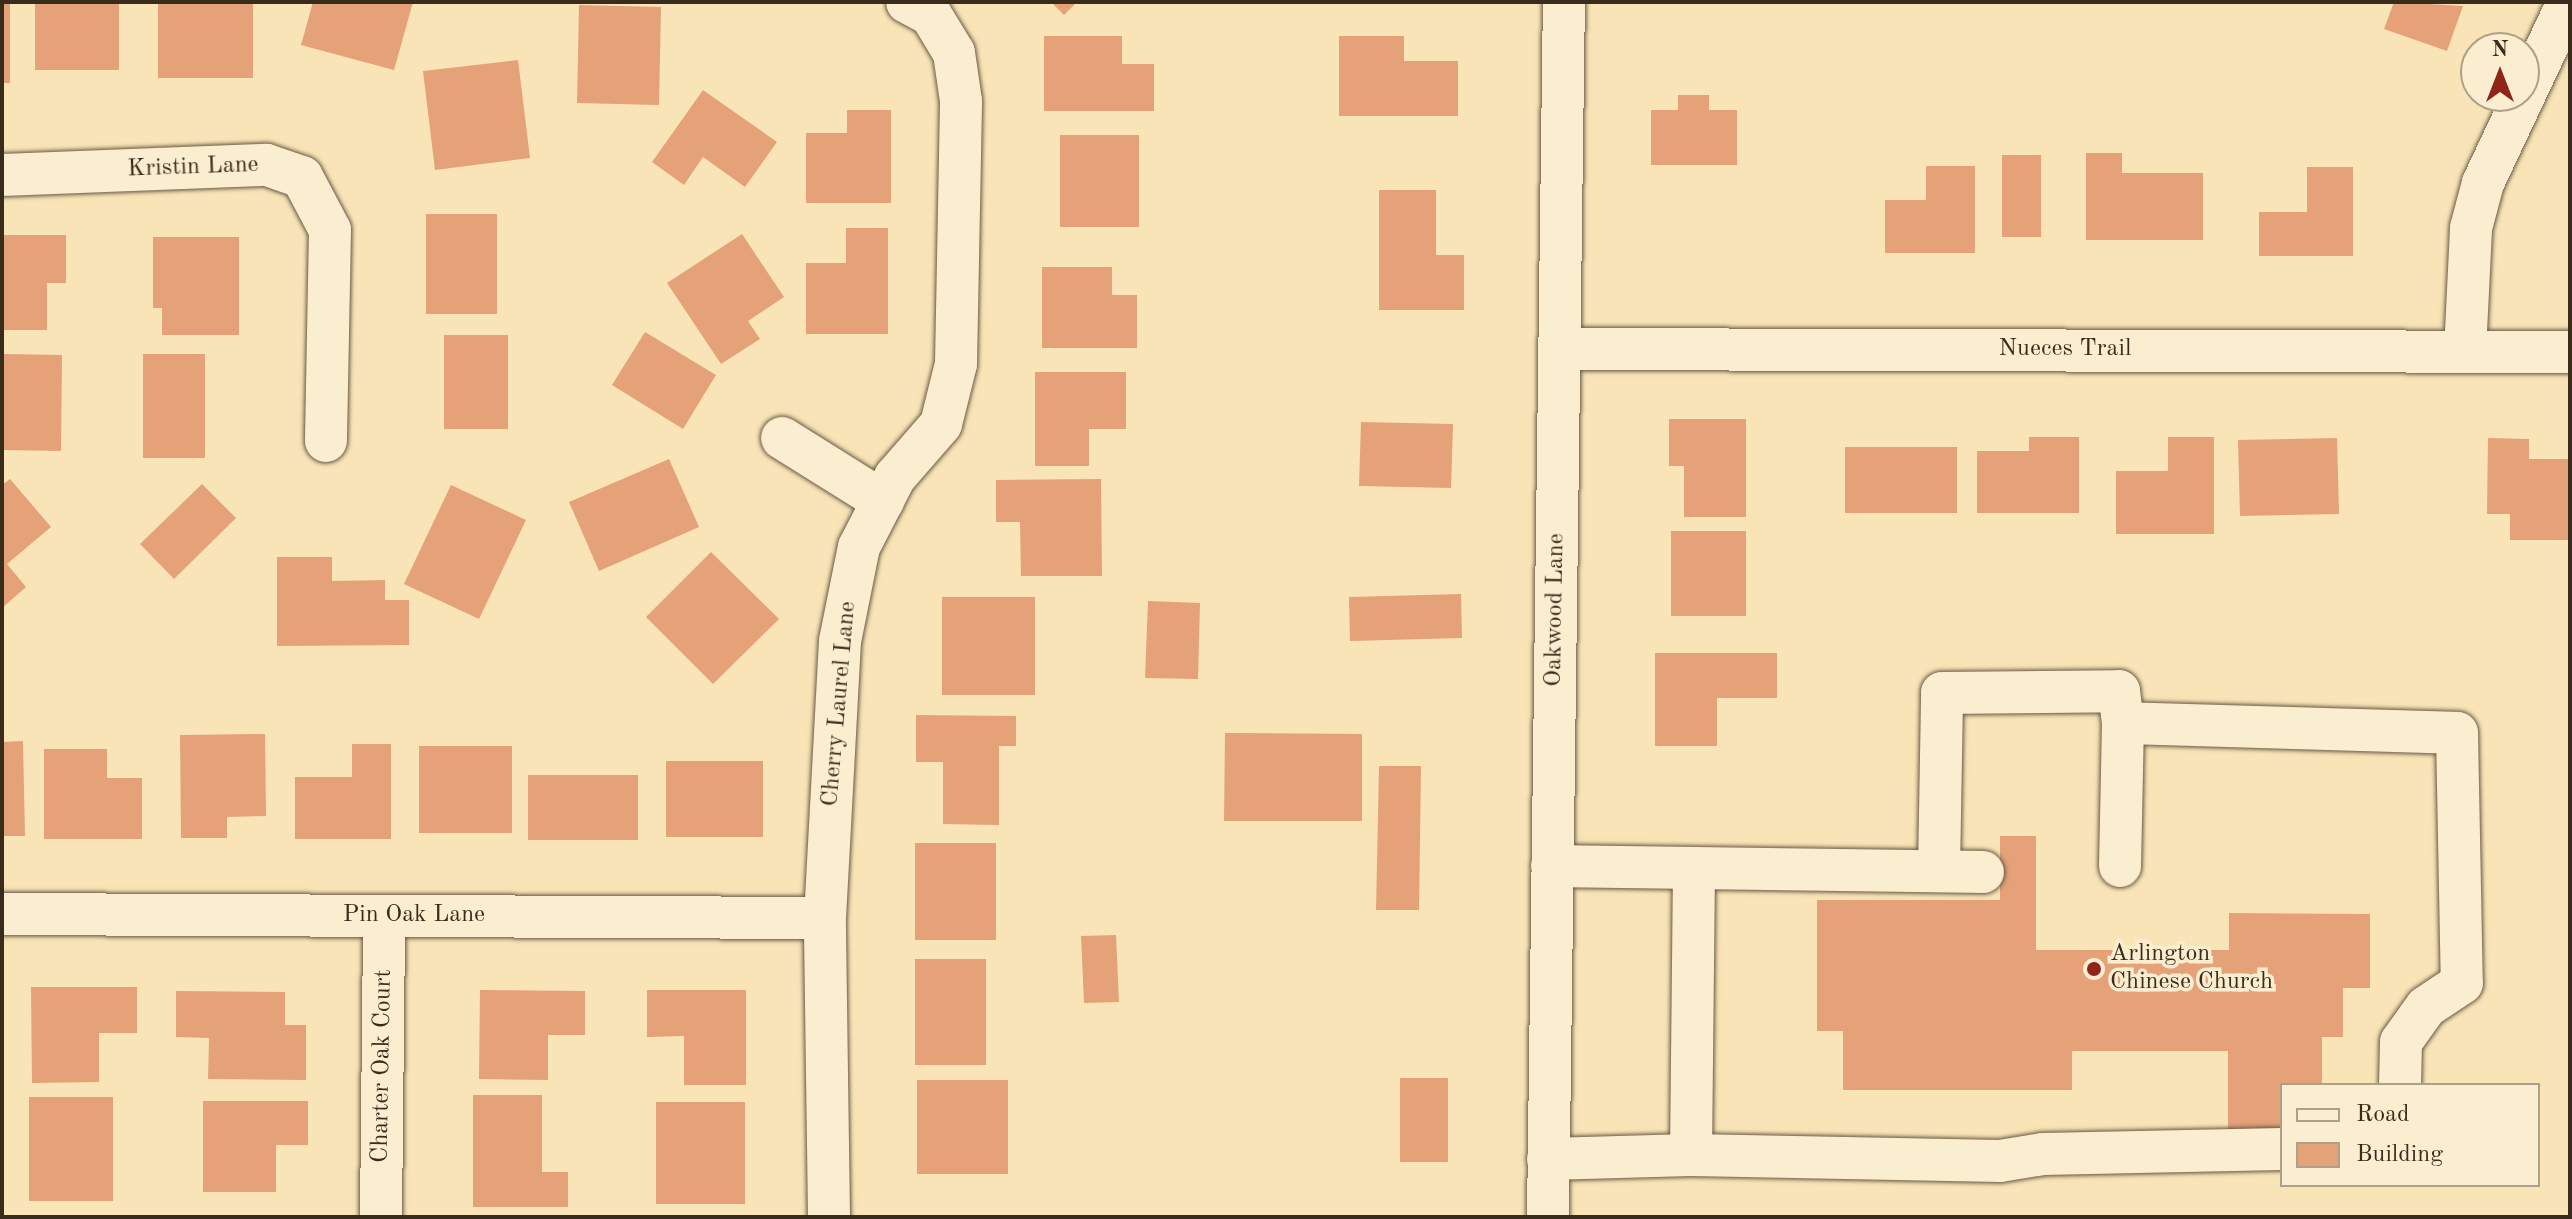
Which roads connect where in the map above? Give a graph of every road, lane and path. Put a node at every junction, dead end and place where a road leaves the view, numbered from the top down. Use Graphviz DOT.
graph roads {
  1 [pos="907,2"];
  2 [pos="1564,2"];
  3 [pos="2568,2"];
  4 [pos="2,175"];
  5 [pos="1560,349"];
  6 [pos="2465,352"];
  7 [pos="2570,352"];
  8 [pos="782,438"];
  9 [pos="326,441"];
  10 [pos="883,501"];
  11 [pos="2123,723"];
  12 [pos="1552,866"];
  13 [pos="2120,866"];
  14 [pos="1694,868"];
  15 [pos="1939,871"];
  16 [pos="1983,872"];
  17 [pos="2,914"];
  18 [pos="384,916"];
  19 [pos="825,918"];
  20 [pos="2400,1083"];
  21 [pos="2280,1149"];
  22 [pos="1691,1155"];
  23 [pos="1548,1159"];
  24 [pos="381,1217"];
  25 [pos="829,1217"];
  26 [pos="1548,1217"];
  1 -- 10 [label="street, Cherry Laurel Lane"];
  2 -- 5 [label="street, Oakwood Lane"];
  3 -- 6 [label="street"];
  4 -- 9 [label="street, Kristin Lane"];
  5 -- 6 [label="street, Nueces Trail"];
  5 -- 12 [label="street, Oakwood Lane"];
  6 -- 7 [label="street, Nueces Trail"];
  8 -- 10 [label="street"];
  10 -- 19 [label="street, Cherry Laurel Lane"];
  11 -- 13 [label="street"];
  11 -- 15 [label="street"];
  11 -- 20 [label="street"];
  12 -- 14 [label="street"];
  12 -- 23 [label="street, Oakwood Lane"];
  14 -- 15 [label="street"];
  14 -- 22 [label="street"];
  15 -- 16 [label="street"];
  17 -- 18 [label="street, Pin Oak Lane"];
  18 -- 19 [label="street, Pin Oak Lane"];
  18 -- 24 [label="street, Charter Oak Court"];
  19 -- 25 [label="street, Cherry Laurel Lane"];
  21 -- 22 [label="street"];
  22 -- 23 [label="street"];
  23 -- 26 [label="street, Oakwood Lane"];
}
